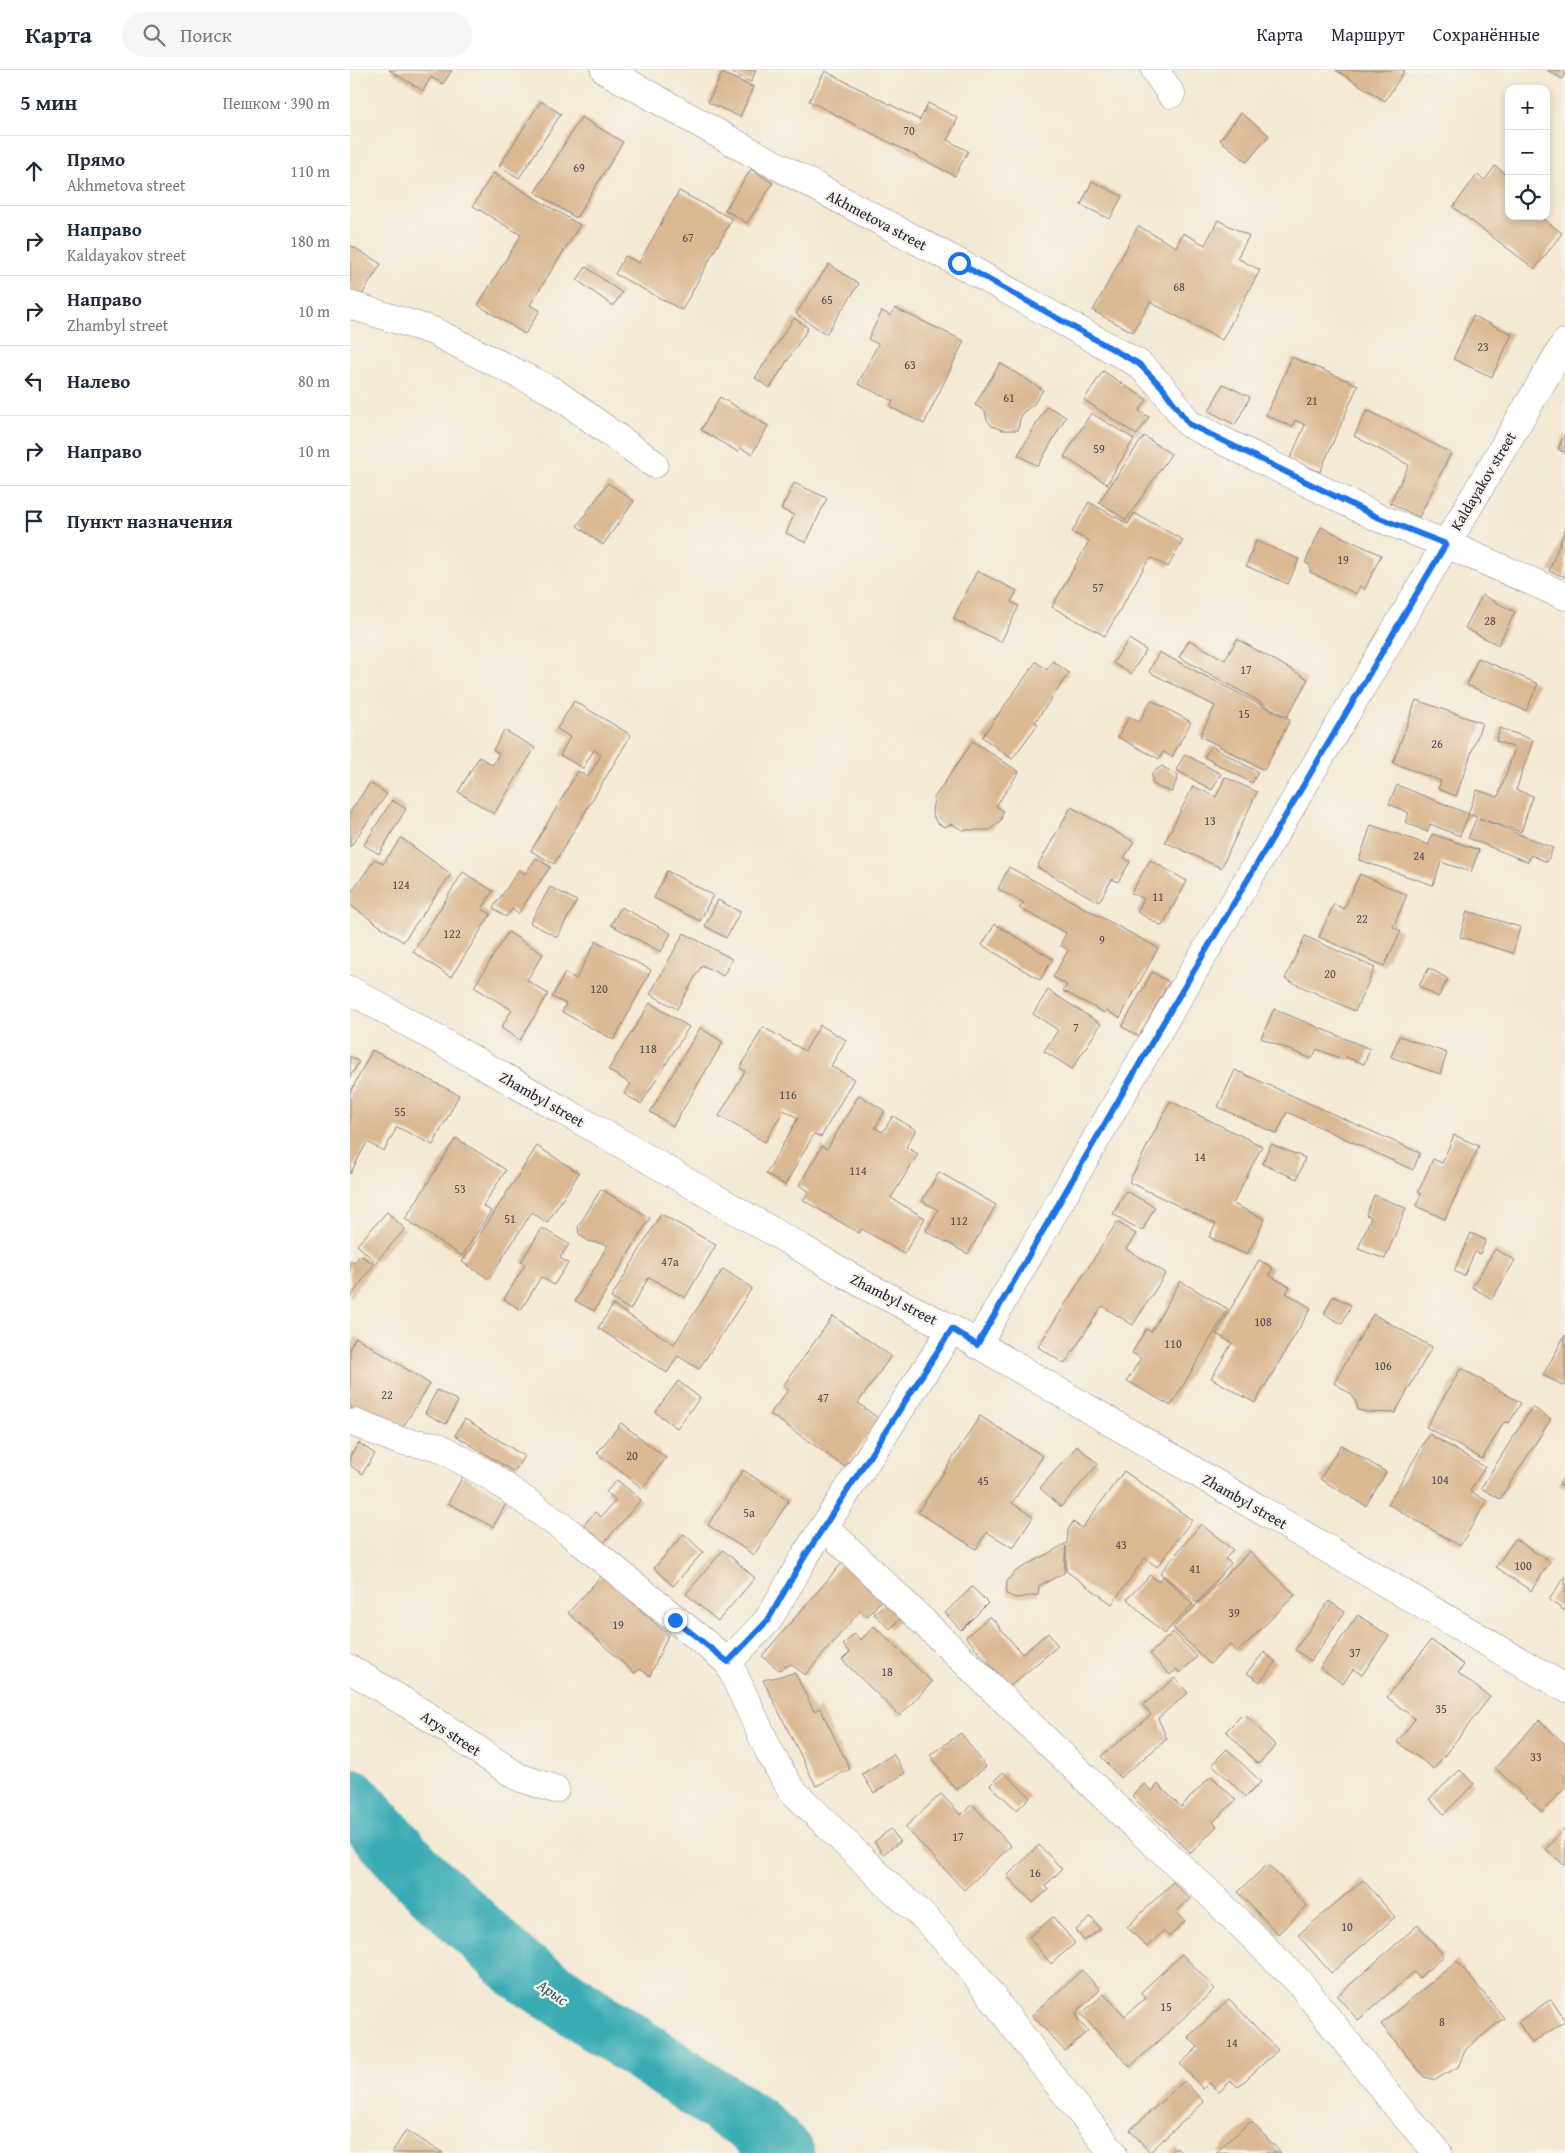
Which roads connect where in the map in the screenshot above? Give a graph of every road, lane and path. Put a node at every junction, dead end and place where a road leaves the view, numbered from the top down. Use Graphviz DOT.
graph roads {
  1 [pos="605,70"];
  2 [pos="1155,70"];
  3 [pos="1171,94"];
  4 [pos="350,305"];
  5 [pos="1565,343"];
  6 [pos="654,464"];
  7 [pos="1446,544"];
  8 [pos="1565,596"];
  9 [pos="350,990"];
  10 [pos="952,1329"];
  11 [pos="977,1345"];
  12 [pos="355,1423"];
  13 [pos="825,1526"];
  14 [pos="728,1662"];
  15 [pos="350,1669"];
  16 [pos="1565,1688"];
  17 [pos="555,1789"];
  18 [pos="1113,2153"];
  19 [pos="1438,2153"];
  1 -- 7 [label="street, Akhmetova street"];
  2 -- 3 [label="street"];
  4 -- 6 [label="street"];
  5 -- 7 [label="street, Kaldayakov street"];
  7 -- 8 [label="street, Akhmetova street"];
  7 -- 11 [label="street, Kaldayakov street"];
  9 -- 10 [label="street, Zhambyl street"];
  10 -- 11 [label="street, Zhambyl street"];
  10 -- 13 [label="street"];
  11 -- 16 [label="street, Zhambyl street"];
  12 -- 14 [label="street"];
  13 -- 14 [label="street"];
  13 -- 19 [label="street"];
  14 -- 18 [label="street"];
  15 -- 17 [label="street, Arys street"];
}
